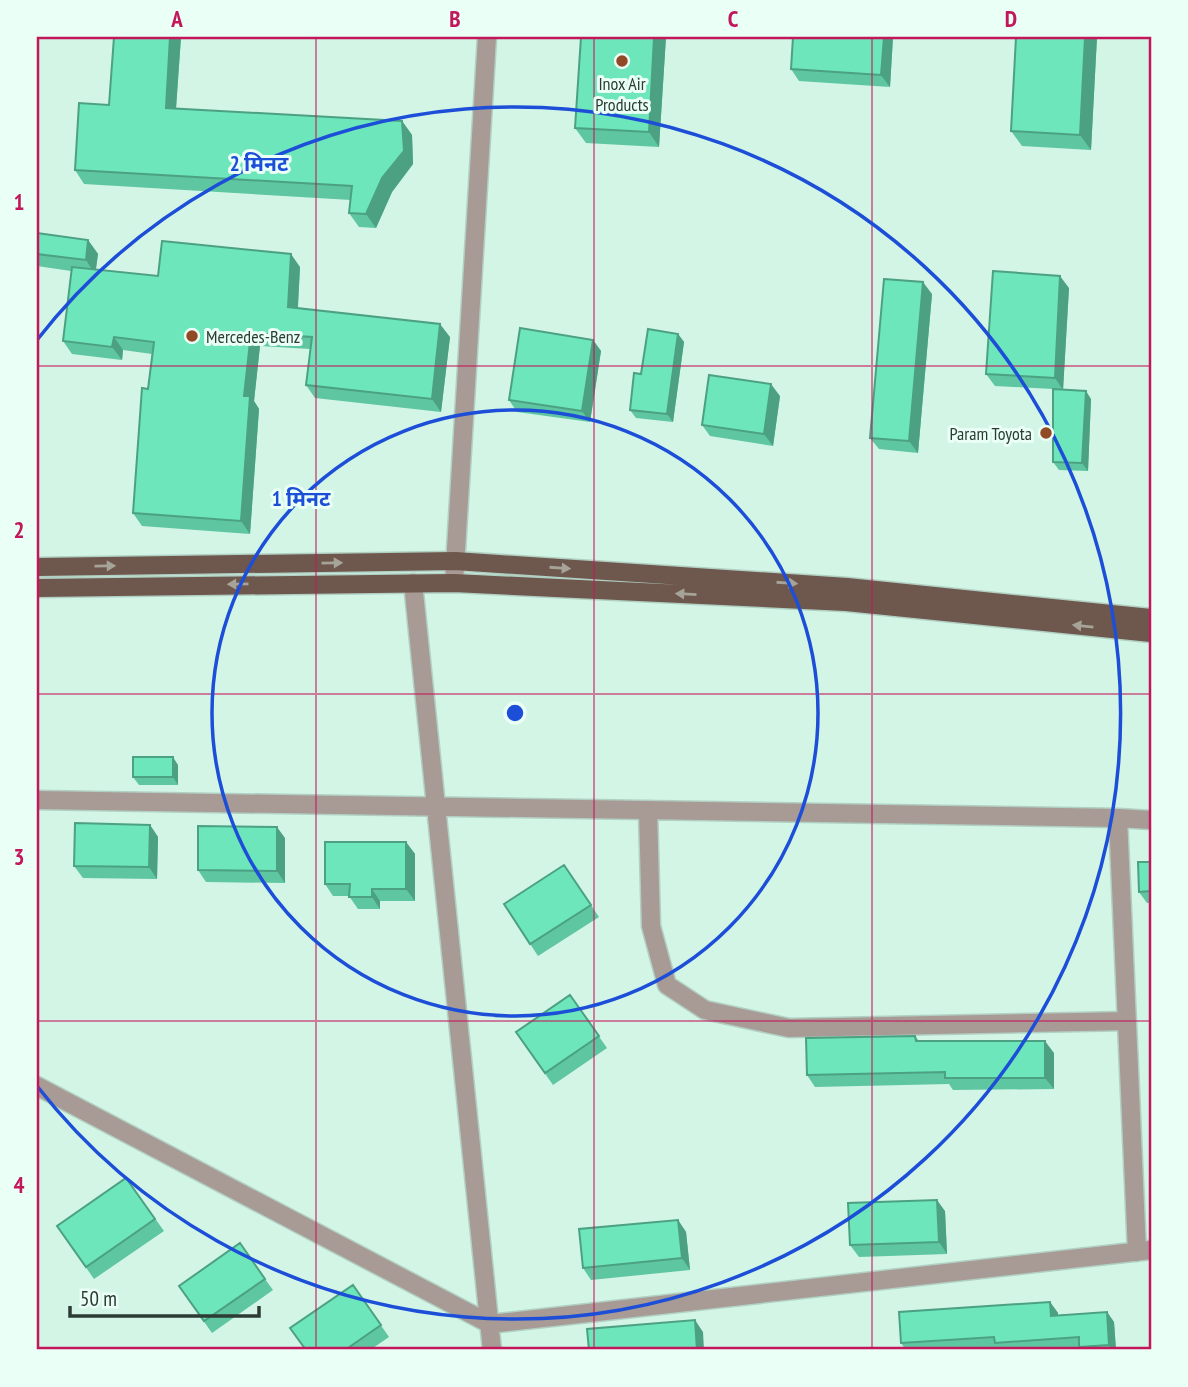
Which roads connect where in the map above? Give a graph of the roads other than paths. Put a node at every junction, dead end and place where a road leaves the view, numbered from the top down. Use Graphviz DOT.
graph roads {
  1 [pos="487,37"];
  2 [pos="455,561"];
  3 [pos="37,567"];
  4 [pos="413,583"];
  5 [pos="454,583"];
  6 [pos="37,588"];
  7 [pos="1151,618"];
  8 [pos="1151,633"];
  9 [pos="37,800"];
  10 [pos="435,807"];
  11 [pos="648,810"];
  12 [pos="1118,818"];
  13 [pos="1151,820"];
  14 [pos="1127,1021"];
  15 [pos="37,1086"];
  16 [pos="1144,1251"];
  17 [pos="491,1324"];
  18 [pos="492,1350"];
  1 -- 2 [label="street"];
  3 -- 2 [label="main road, one-way"];
  2 -- 5 [label="street"];
  2 -- 7 [label="main road, one-way"];
  4 -- 5 [label="main road"];
  4 -- 6 [label="main road, one-way"];
  4 -- 10 [label="street"];
  8 -- 5 [label="main road, one-way"];
  9 -- 10 [label="street"];
  10 -- 11 [label="street"];
  10 -- 17 [label="street"];
  11 -- 12 [label="street"];
  11 -- 14 [label="street"];
  12 -- 13 [label="street"];
  12 -- 14 [label="street"];
  14 -- 16 [label="street"];
  15 -- 17 [label="street"];
  16 -- 17 [label="street"];
  17 -- 18 [label="street"];
}
